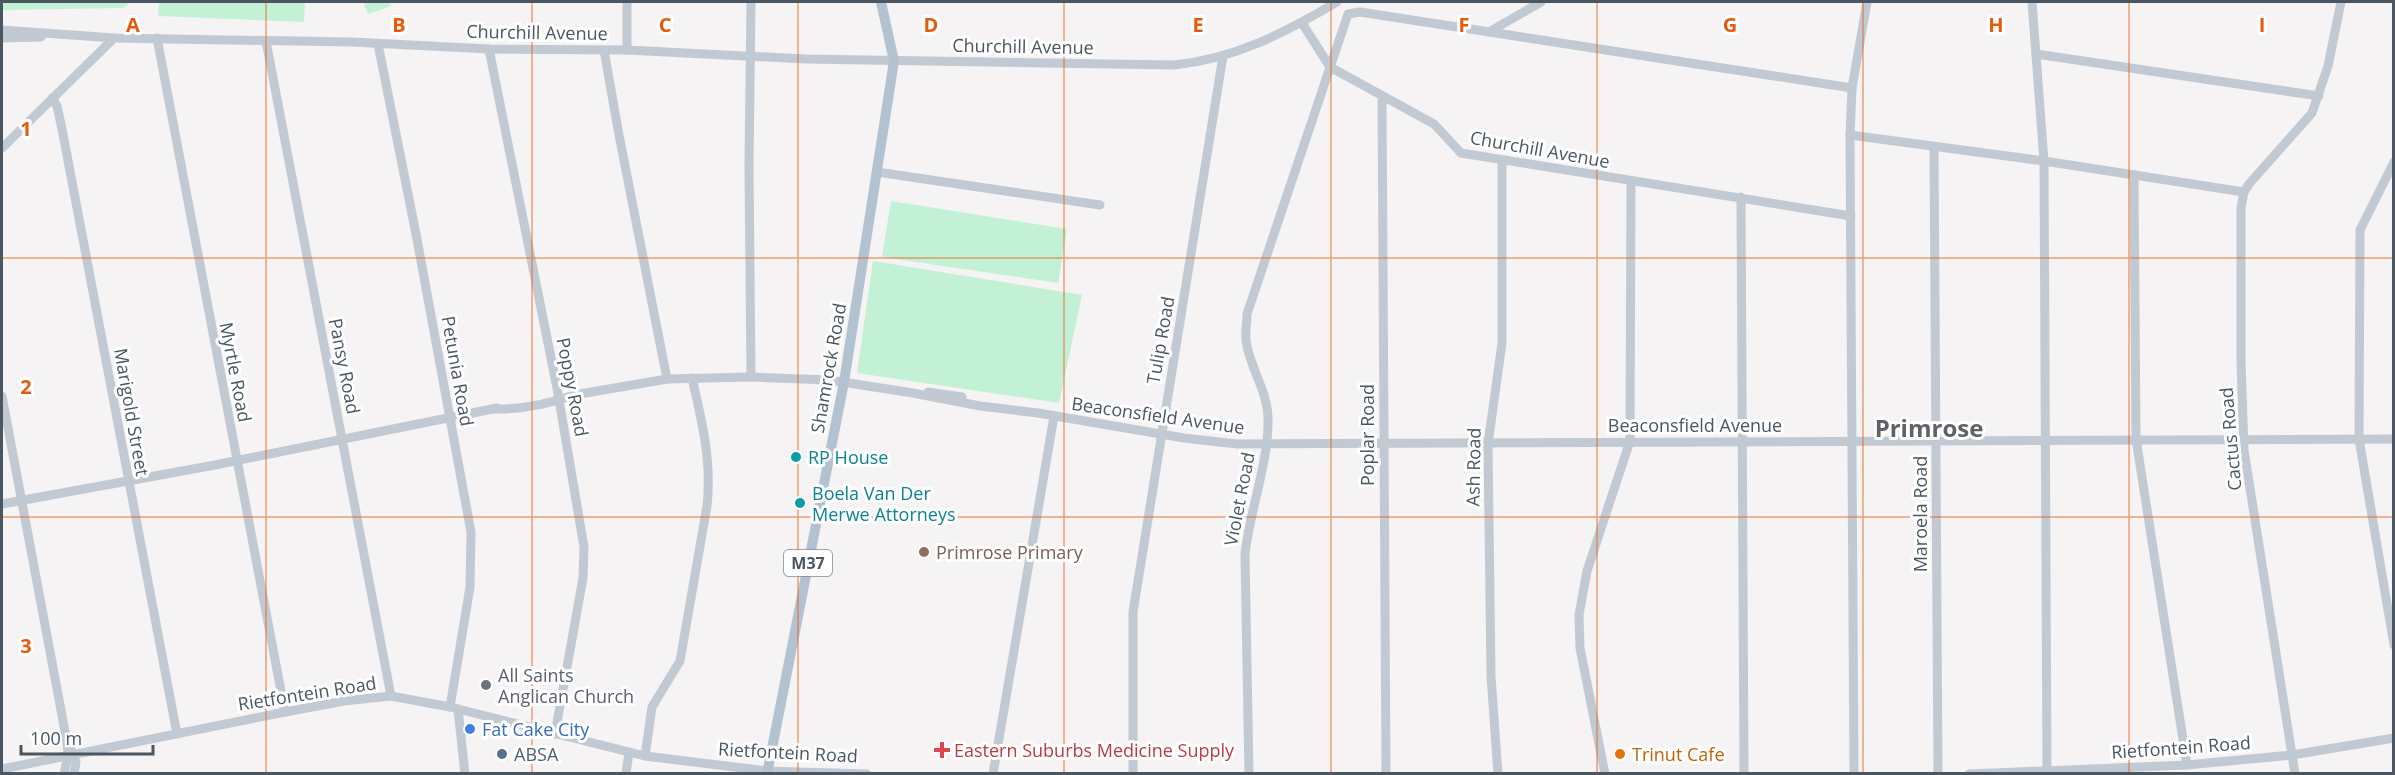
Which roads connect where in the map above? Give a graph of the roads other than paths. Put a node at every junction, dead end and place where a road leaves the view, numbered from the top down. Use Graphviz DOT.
graph roads {
  1 [pos="627,2"];
  2 [pos="751,2"];
  3 [pos="881,2"];
  4 [pos="1337,2"];
  5 [pos="1541,2"];
  6 [pos="1867,2"];
  7 [pos="2032,2"];
  8 [pos="2341,2"];
  9 [pos="1302,23"];
  10 [pos="2,30"];
  11 [pos="1489,32"];
  12 [pos="58,35"];
  13 [pos="2,38"];
  14 [pos="114,38"];
  15 [pos="157,38"];
  16 [pos="266,41"];
  17 [pos="378,44"];
  18 [pos="489,49"];
  19 [pos="604,50"];
  20 [pos="627,50"];
  21 [pos="2036,54"];
  22 [pos="1223,56"];
  23 [pos="750,57"];
  24 [pos="894,61"];
  25 [pos="1330,67"];
  26 [pos="1852,88"];
  27 [pos="1382,96"];
  28 [pos="2319,96"];
  29 [pos="52,98"];
  30 [pos="1850,135"];
  31 [pos="1934,147"];
  32 [pos="2,148"];
  33 [pos="2044,160"];
  34 [pos="1502,161"];
  35 [pos="2394,162"];
  36 [pos="877,172"];
  37 [pos="2134,175"];
  38 [pos="1632,181"];
  39 [pos="2244,192"];
  40 [pos="1741,197"];
  41 [pos="1100,205"];
  42 [pos="1851,216"];
  43 [pos="751,376"];
  44 [pos="692,378"];
  45 [pos="667,379"];
  46 [pos="844,382"];
  47 [pos="2,396"];
  48 [pos="558,397"];
  49 [pos="1054,416"];
  50 [pos="450,417"];
  51 [pos="1161,435"];
  52 [pos="2244,438"];
  53 [pos="2359,439"];
  54 [pos="2394,439"];
  55 [pos="342,440"];
  56 [pos="1936,440"];
  57 [pos="2045,440"];
  58 [pos="2136,440"];
  59 [pos="1630,441"];
  60 [pos="1741,441"];
  61 [pos="1851,441"];
  62 [pos="1383,443"];
  63 [pos="1266,444"];
  64 [pos="1488,444"];
  65 [pos="236,460"];
  66 [pos="128,480"];
  67 [pos="23,500"];
  68 [pos="2,504"];
  69 [pos="2394,645"];
  70 [pos="391,696"];
  71 [pos="454,708"];
  72 [pos="285,712"];
  73 [pos="177,734"];
  74 [pos="555,734"];
  75 [pos="2394,738"];
  76 [pos="629,752"];
  77 [pos="71,755"];
  78 [pos="2292,755"];
  79 [pos="645,756"];
  80 [pos="2187,765"];
  81 [pos="2,769"];
  82 [pos="2047,771"];
  83 [pos="767,772"];
  84 [pos="64,774"];
  85 [pos="74,774"];
  86 [pos="465,774"];
  87 [pos="626,774"];
  88 [pos="867,774"];
  89 [pos="993,774"];
  90 [pos="1133,774"];
  91 [pos="1249,774"];
  92 [pos="1386,774"];
  93 [pos="1498,774"];
  94 [pos="1605,774"];
  95 [pos="1744,774"];
  96 [pos="1854,774"];
  97 [pos="1938,774"];
  98 [pos="1969,774"];
  99 [pos="2295,774"];
  1 -- 20 [label="street"];
  2 -- 23 [label="street"];
  3 -- 24 [label="main road, Shamrock Road / M37"];
  4 -- 9 [label="street"];
  5 -- 11 [label="street"];
  6 -- 26 [label="street"];
  7 -- 21 [label="street"];
  8 -- 28 [label="street"];
  9 -- 22 [label="street, Churchill Avenue"];
  9 -- 25 [label="street, Churchill Avenue"];
  10 -- 12 [label="street, Churchill Avenue"];
  11 -- 25 [label="street, Violet Road"];
  11 -- 26 [label="street"];
  12 -- 13 [label="street, Churchill Avenue"];
  12 -- 14 [label="street, Churchill Avenue"];
  14 -- 15 [label="street, Churchill Avenue"];
  14 -- 29 [label="street"];
  15 -- 16 [label="street, Churchill Avenue"];
  15 -- 65 [label="street, Myrtle Road"];
  16 -- 17 [label="street, Churchill Avenue"];
  16 -- 55 [label="street, Pansy Road"];
  17 -- 18 [label="street, Churchill Avenue"];
  17 -- 50 [label="street, Petunia Road"];
  18 -- 19 [label="street, Churchill Avenue"];
  18 -- 48 [label="street, Poppy Road"];
  19 -- 20 [label="street, Churchill Avenue"];
  19 -- 45 [label="street"];
  20 -- 23 [label="street, Churchill Avenue"];
  21 -- 28 [label="street"];
  21 -- 33 [label="street"];
  22 -- 24 [label="street, Churchill Avenue"];
  22 -- 51 [label="street, Tulip Road"];
  23 -- 24 [label="street, Churchill Avenue"];
  23 -- 43 [label="street"];
  24 -- 36 [label="main road, Shamrock Road / M37"];
  25 -- 27 [label="street, Churchill Avenue"];
  25 -- 63 [label="street, Violet Road"];
  26 -- 30 [label="street"];
  27 -- 34 [label="street, Churchill Avenue"];
  27 -- 62 [label="street, Poplar Road"];
  28 -- 39 [label="street"];
  29 -- 32 [label="street"];
  29 -- 66 [label="street, Marigold Street"];
  30 -- 31 [label="street"];
  30 -- 42 [label="street"];
  31 -- 33 [label="street"];
  31 -- 56 [label="street, Maroela Road"];
  33 -- 37 [label="street"];
  33 -- 57 [label="street"];
  34 -- 38 [label="street, Churchill Avenue"];
  34 -- 64 [label="street, Ash Road"];
  35 -- 53 [label="street"];
  36 -- 41 [label="street"];
  36 -- 46 [label="main road, Shamrock Road / M37"];
  37 -- 39 [label="street"];
  37 -- 58 [label="street"];
  38 -- 40 [label="street, Churchill Avenue"];
  38 -- 59 [label="street"];
  39 -- 52 [label="street, Cactus Road"];
  40 -- 42 [label="street, Churchill Avenue"];
  40 -- 60 [label="street"];
  42 -- 61 [label="street"];
  43 -- 44 [label="street, Beaconsfield Avenue"];
  43 -- 46 [label="street, Beaconsfield Avenue"];
  44 -- 45 [label="street, Beaconsfield Avenue"];
  44 -- 79 [label="street"];
  45 -- 48 [label="street, Beaconsfield Avenue"];
  46 -- 49 [label="street, Beaconsfield Avenue"];
  46 -- 83 [label="main road, Shamrock Road / M37"];
  47 -- 67 [label="street"];
  48 -- 50 [label="street, Beaconsfield Avenue"];
  48 -- 74 [label="street, Poppy Road"];
  49 -- 51 [label="street, Beaconsfield Avenue"];
  49 -- 89 [label="street"];
  50 -- 55 [label="street, Beaconsfield Avenue"];
  50 -- 71 [label="street, Petunia Road"];
  51 -- 63 [label="street, Beaconsfield Avenue"];
  51 -- 90 [label="street, Tulip Road"];
  52 -- 53 [label="street, Beaconsfield Avenue"];
  52 -- 58 [label="street, Beaconsfield Avenue"];
  52 -- 78 [label="street, Cactus Road"];
  53 -- 54 [label="street, Beaconsfield Avenue"];
  53 -- 69 [label="street"];
  55 -- 65 [label="street, Beaconsfield Avenue"];
  55 -- 70 [label="street, Pansy Road"];
  56 -- 57 [label="street, Beaconsfield Avenue"];
  56 -- 61 [label="street, Beaconsfield Avenue"];
  56 -- 97 [label="street, Maroela Road"];
  57 -- 58 [label="street, Beaconsfield Avenue"];
  57 -- 82 [label="street"];
  58 -- 80 [label="street"];
  59 -- 60 [label="street, Beaconsfield Avenue"];
  59 -- 64 [label="street, Beaconsfield Avenue"];
  59 -- 94 [label="street"];
  60 -- 61 [label="street, Beaconsfield Avenue"];
  60 -- 95 [label="street"];
  61 -- 96 [label="street"];
  62 -- 63 [label="street, Beaconsfield Avenue"];
  62 -- 64 [label="street, Beaconsfield Avenue"];
  62 -- 92 [label="street, Poplar Road"];
  63 -- 91 [label="street, Violet Road"];
  64 -- 93 [label="street, Ash Road"];
  65 -- 66 [label="street, Beaconsfield Avenue"];
  65 -- 72 [label="street, Myrtle Road"];
  66 -- 67 [label="street, Beaconsfield Avenue"];
  66 -- 73 [label="street, Marigold Street"];
  67 -- 68 [label="street, Beaconsfield Avenue"];
  67 -- 77 [label="street"];
  70 -- 71 [label="street, Rietfontein Road"];
  70 -- 72 [label="street, Rietfontein Road"];
  71 -- 74 [label="street, Rietfontein Road"];
  71 -- 86 [label="street, Petunia Road"];
  72 -- 73 [label="street, Rietfontein Road"];
  73 -- 77 [label="street, Rietfontein Road"];
  74 -- 76 [label="street, Rietfontein Road"];
  75 -- 78 [label="street, Rietfontein Road"];
  76 -- 79 [label="street, Rietfontein Road"];
  76 -- 87 [label="street"];
  77 -- 81 [label="street, Rietfontein Road"];
  77 -- 84 [label="street"];
  77 -- 85 [label="street"];
  78 -- 80 [label="street, Rietfontein Road"];
  78 -- 99 [label="street, Cactus Road"];
  79 -- 83 [label="street, Rietfontein Road"];
  80 -- 82 [label="street, Rietfontein Road"];
  82 -- 98 [label="street, Rietfontein Road"];
  83 -- 88 [label="street, Rietfontein Road"];
}
